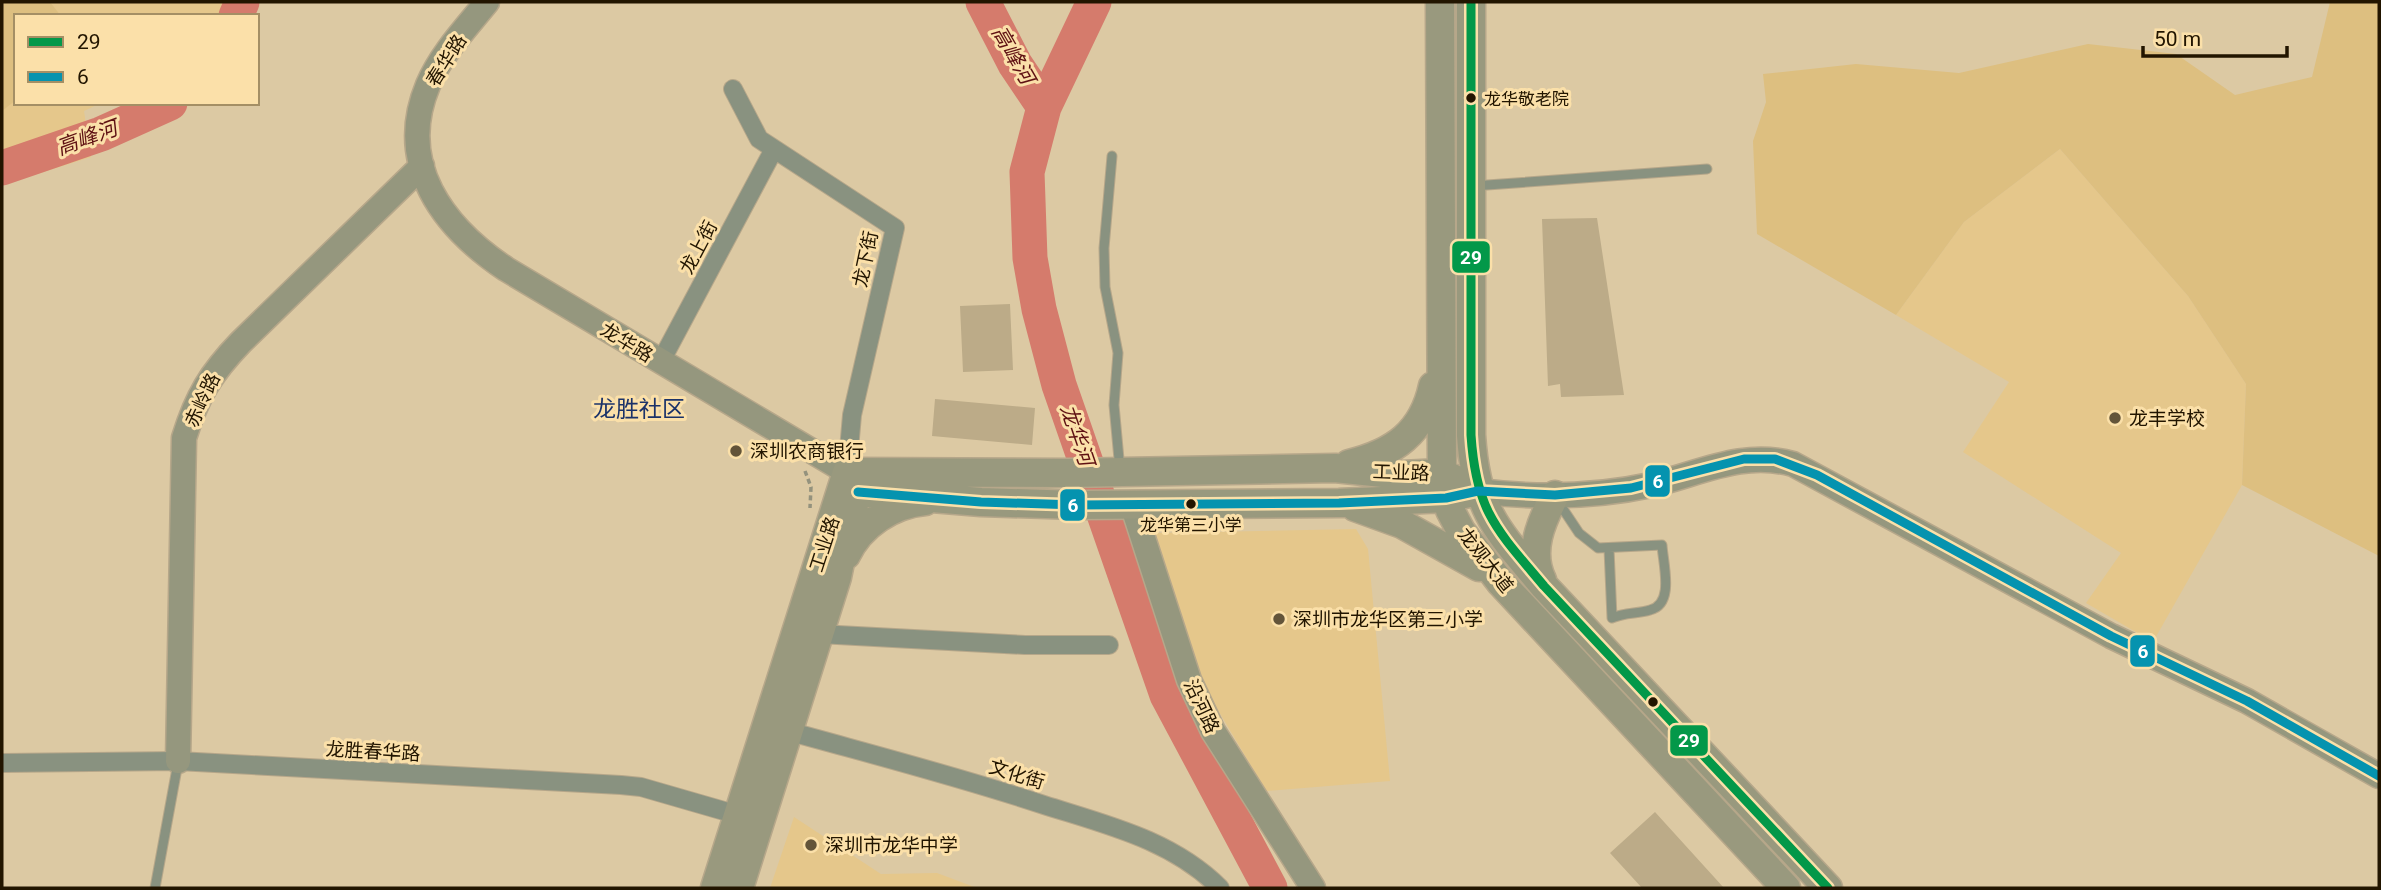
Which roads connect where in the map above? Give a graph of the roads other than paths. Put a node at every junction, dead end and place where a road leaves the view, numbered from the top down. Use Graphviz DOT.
graph roads {
  1 [pos="487,2"];
  2 [pos="1440,2"];
  3 [pos="1471,2"];
  4 [pos="733,89"];
  5 [pos="773,151"];
  6 [pos="1112,156"];
  7 [pos="422,166"];
  8 [pos="1707,169"];
  9 [pos="1471,186"];
  10 [pos="1440,352"];
  11 [pos="660,362"];
  12 [pos="1335,468"];
  13 [pos="1117,472"];
  14 [pos="853,482"];
  15 [pos="1444,485"];
  16 [pos="1478,491"];
  17 [pos="1555,495"];
  18 [pos="941,500"];
  19 [pos="1339,503"];
  20 [pos="1128,505"];
  21 [pos="1609,549"];
  22 [pos="837,577"];
  23 [pos="1501,583"];
  24 [pos="1544,586"];
  25 [pos="1602,626"];
  26 [pos="819,634"];
  27 [pos="1109,645"];
  28 [pos="788,731"];
  29 [pos="178,761"];
  30 [pos="2,763"];
  31 [pos="2379,776"];
  32 [pos="738,815"];
  33 [pos="155,888"];
  34 [pos="715,888"];
  35 [pos="739,888"];
  36 [pos="1220,888"];
  37 [pos="1313,888"];
  38 [pos="1786,888"];
  39 [pos="1828,888"];
  1 -- 7 [label="street, 春华路"];
  2 -- 10 [label="main road, 龙观大道"];
  3 -- 9 [label="main road, 龙观大道"];
  4 -- 5 [label="street, 龙下街"];
  5 -- 11 [label="street, 龙上街"];
  5 -- 14 [label="street, 龙下街"];
  6 -- 13 [label="lane"];
  7 -- 11 [label="street, 龙华路"];
  7 -- 29 [label="street, 赤岭路"];
  8 -- 9 [label="lane"];
  9 -- 16 [label="main road, 龙观大道"];
  10 -- 12 [label="main road"];
  10 -- 15 [label="main road, 龙观大道"];
  11 -- 14 [label="street, 龙华路"];
  12 -- 13 [label="main road, 工业路"];
  12 -- 15 [label="main road, 工业路"];
  13 -- 14 [label="main road, 工业路"];
  14 -- 18 [label="main road, 工业路"];
  14 -- 22 [label="main road, 工业路"];
  14 -- 32 [label="main road, 工业路"];
  15 -- 16 [label="main road, 工业路"];
  15 -- 19 [label="main road, 工业路"];
  15 -- 23 [label="main road, 龙观大道"];
  16 -- 17 [label="street"];
  16 -- 24 [label="main road, 龙观大道"];
  17 -- 21 [label="lane"];
  17 -- 24 [label="main road"];
  17 -- 31 [label="street"];
  18 -- 20 [label="main road, 工业路"];
  18 -- 22 [label="main road"];
  19 -- 20 [label="main road, 工业路"];
  19 -- 23 [label="main road"];
  20 -- 37 [label="street, 沿河路"];
  21 -- 25 [label="lane"];
  21 -- 25 [label="lane"];
  22 -- 26 [label="main road, 工业路"];
  23 -- 38 [label="main road, 龙观大道"];
  24 -- 25 [label="main road, 龙观大道"];
  25 -- 39 [label="main road, 龙观大道"];
  26 -- 27 [label="street"];
  26 -- 28 [label="main road, 工业路"];
  28 -- 35 [label="main road, 工业路"];
  28 -- 36 [label="street, 文化街"];
  29 -- 30 [label="street, 龙胜春华路"];
  29 -- 32 [label="street, 龙胜春华路"];
  29 -- 33 [label="lane"];
  32 -- 34 [label="main road, 工业路"];
}
